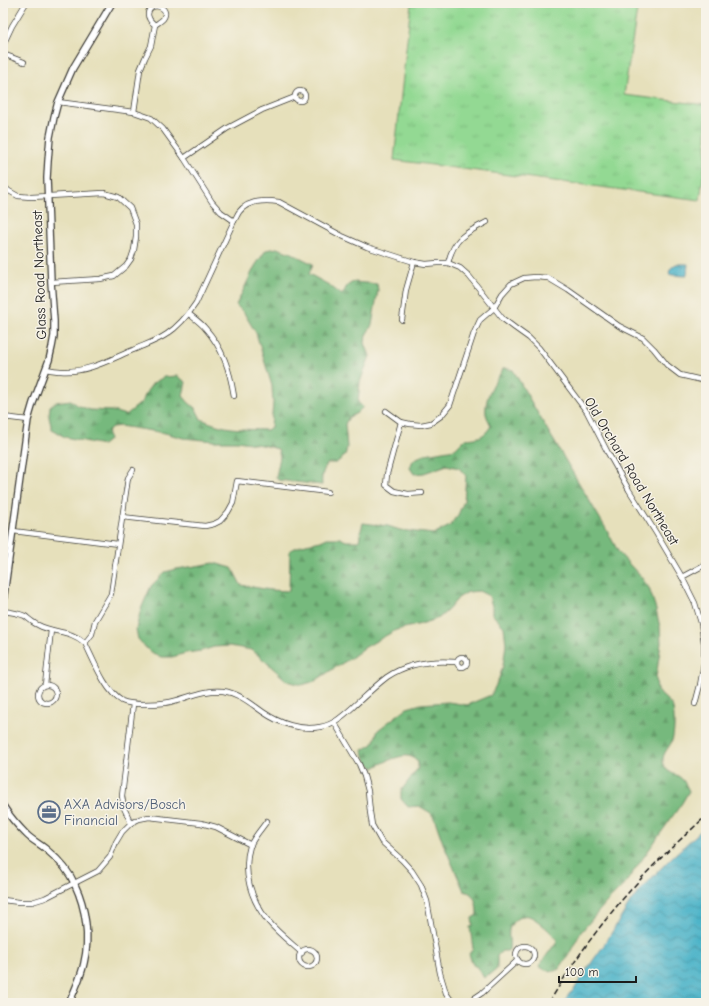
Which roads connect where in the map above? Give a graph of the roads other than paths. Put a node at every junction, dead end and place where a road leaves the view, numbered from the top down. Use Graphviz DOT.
graph roads {
  1 [pos="26,3"];
  2 [pos="112,3"];
  3 [pos="155,25"];
  4 [pos="3,45"];
  5 [pos="3,54"];
  6 [pos="24,62"];
  7 [pos="295,97"];
  8 [pos="58,102"];
  9 [pos="134,112"];
  10 [pos="184,158"];
  11 [pos="3,186"];
  12 [pos="48,197"];
  13 [pos="234,221"];
  14 [pos="487,222"];
  15 [pos="414,262"];
  16 [pos="448,263"];
  17 [pos="51,282"];
  18 [pos="494,308"];
  19 [pos="189,314"];
  20 [pos="402,320"];
  21 [pos="46,369"];
  22 [pos="706,381"];
  23 [pos="234,396"];
  24 [pos="386,411"];
  25 [pos="3,417"];
  26 [pos="28,420"];
  27 [pos="401,422"];
  28 [pos="133,470"];
  29 [pos="328,492"];
  30 [pos="422,493"];
  31 [pos="122,516"];
  32 [pos="13,531"];
  33 [pos="118,544"];
  34 [pos="706,564"];
  35 [pos="682,577"];
  36 [pos="3,602"];
  37 [pos="3,611"];
  38 [pos="51,630"];
  39 [pos="85,643"];
  40 [pos="457,662"];
  41 [pos="45,685"];
  42 [pos="133,704"];
  43 [pos="695,704"];
  44 [pos="334,722"];
  45 [pos="3,806"];
  46 [pos="267,820"];
  47 [pos="131,823"];
  48 [pos="251,845"];
  49 [pos="75,884"];
  50 [pos="3,900"];
  51 [pos="302,953"];
  52 [pos="518,960"];
  53 [pos="69,1003"];
  54 [pos="453,1003"];
  55 [pos="467,1003"];
  1 -- 4 [label="street"];
  2 -- 8 [label="street, Glass Road Northeast"];
  3 -- 3 [label="street"];
  3 -- 9 [label="street"];
  5 -- 6 [label="street"];
  7 -- 10 [label="street"];
  8 -- 9 [label="street"];
  8 -- 12 [label="street, Glass Road Northeast"];
  9 -- 10 [label="street"];
  10 -- 13 [label="street"];
  11 -- 12 [label="street"];
  12 -- 17 [label="street, Glass Road Northeast"];
  12 -- 17 [label="street"];
  13 -- 15 [label="street"];
  13 -- 19 [label="street"];
  14 -- 16 [label="street"];
  15 -- 16 [label="street"];
  15 -- 20 [label="street"];
  16 -- 18 [label="street, Old Orchard Road Northeast"];
  17 -- 21 [label="street, Glass Road Northeast"];
  18 -- 22 [label="street"];
  18 -- 27 [label="street"];
  18 -- 35 [label="street, Old Orchard Road Northeast"];
  19 -- 21 [label="street"];
  19 -- 23 [label="street"];
  21 -- 26 [label="street, Glass Road Northeast"];
  24 -- 27 [label="street"];
  25 -- 26 [label="street"];
  26 -- 32 [label="street, Glass Road Northeast"];
  27 -- 30 [label="street"];
  28 -- 31 [label="street"];
  29 -- 31 [label="street"];
  31 -- 33 [label="street"];
  32 -- 33 [label="street"];
  32 -- 36 [label="street, Glass Road Northeast"];
  33 -- 39 [label="street"];
  34 -- 35 [label="street"];
  35 -- 43 [label="street, Old Orchard Road Northeast"];
  37 -- 38 [label="street"];
  38 -- 39 [label="street"];
  38 -- 41 [label="street"];
  39 -- 42 [label="street"];
  40 -- 44 [label="street"];
  42 -- 44 [label="street"];
  42 -- 47 [label="street"];
  44 -- 54 [label="street"];
  45 -- 49 [label="street"];
  46 -- 48 [label="street"];
  47 -- 48 [label="street"];
  47 -- 49 [label="street"];
  48 -- 51 [label="street"];
  49 -- 50 [label="street"];
  49 -- 53 [label="street"];
  52 -- 55 [label="street"];
}
